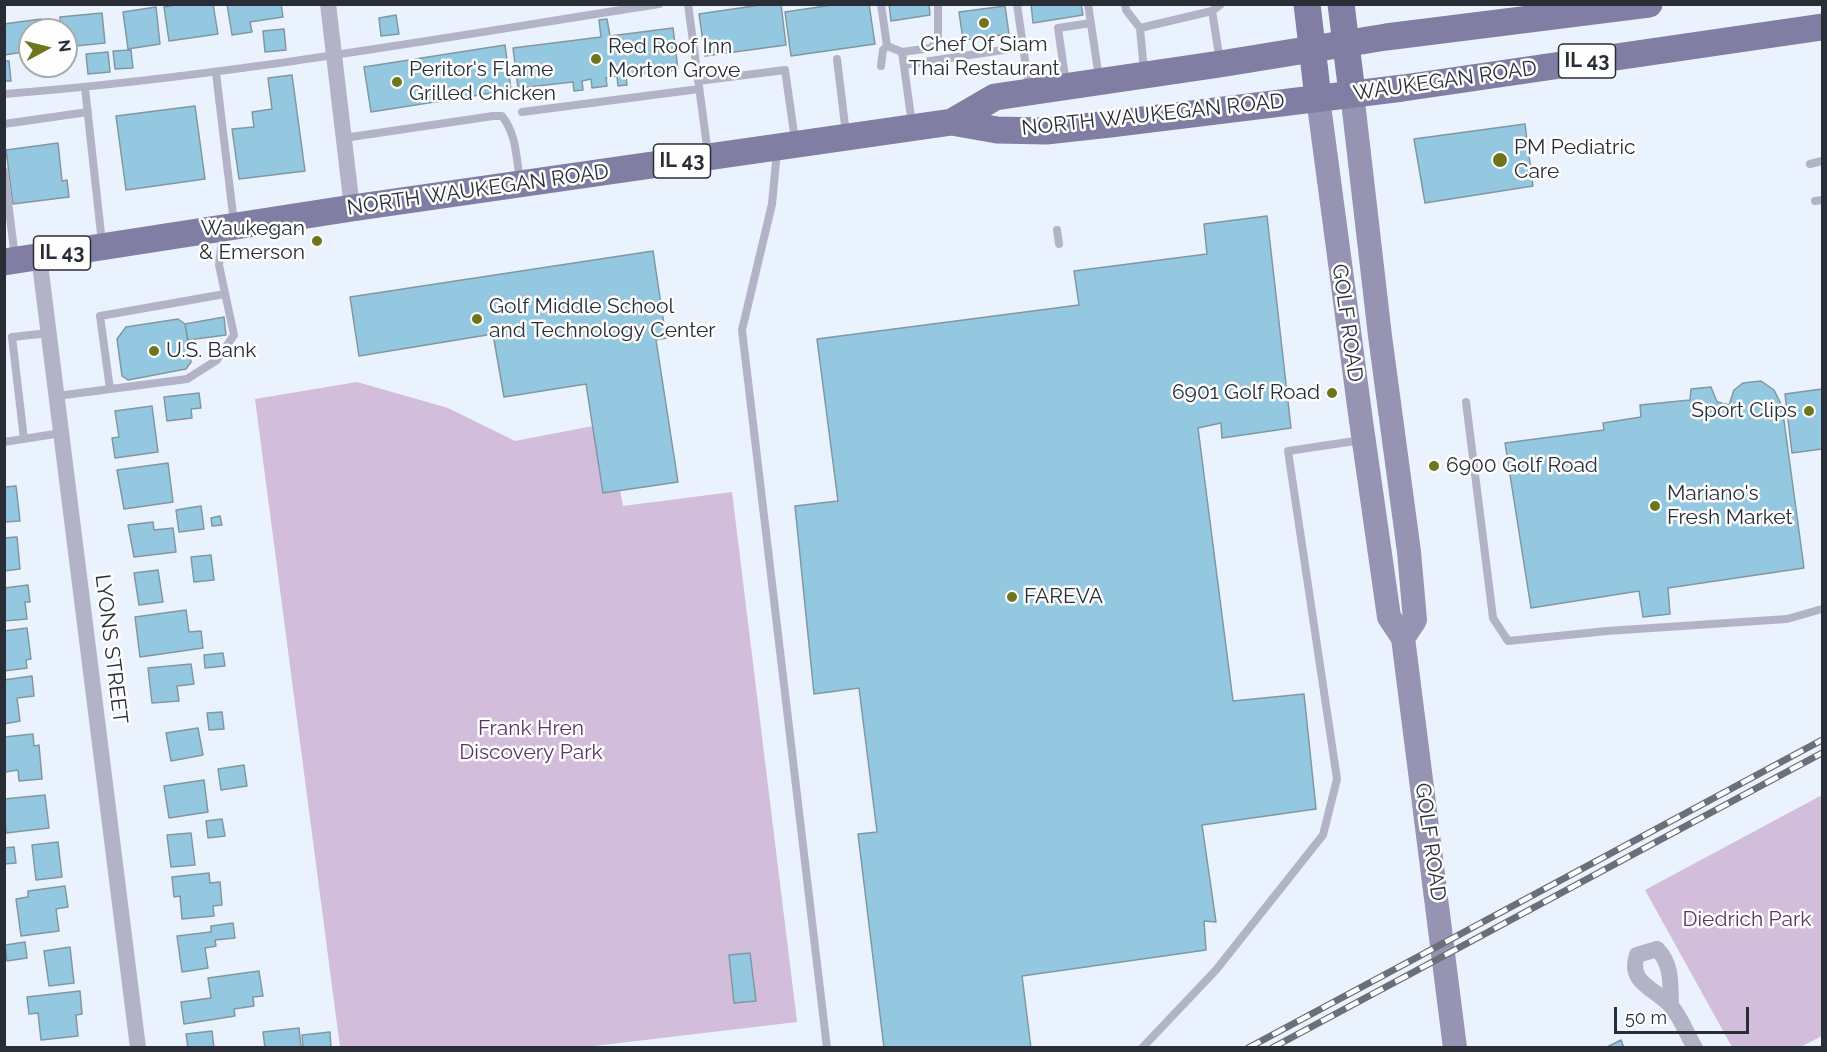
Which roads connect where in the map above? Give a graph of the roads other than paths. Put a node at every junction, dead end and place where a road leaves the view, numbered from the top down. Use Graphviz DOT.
graph roads {
  1 [pos="328,4"];
  2 [pos="659,4"];
  3 [pos="688,4"];
  4 [pos="881,4"];
  5 [pos="938,4"];
  6 [pos="1017,4"];
  7 [pos="1088,4"];
  8 [pos="1125,4"];
  9 [pos="1221,4"];
  10 [pos="1307,4"];
  11 [pos="1341,4"];
  12 [pos="1649,4"];
  13 [pos="1212,11"];
  14 [pos="1091,23"];
  15 [pos="1822,27"];
  16 [pos="1140,28"];
  17 [pos="1346,43"];
  18 [pos="887,46"];
  19 [pos="1023,47"];
  20 [pos="1311,48"];
  21 [pos="902,52"];
  22 [pos="334,55"];
  23 [pos="837,59"];
  24 [pos="1220,64"];
  25 [pos="904,65"];
  26 [pos="881,66"];
  27 [pos="216,73"];
  28 [pos="1144,75"];
  29 [pos="1099,81"];
  30 [pos="699,85"];
  31 [pos="1066,86"];
  32 [pos="84,88"];
  33 [pos="1029,92"];
  34 [pos="1352,93"];
  35 [pos="4,94"];
  36 [pos="1318,98"];
  37 [pos="88,112"];
  38 [pos="522,112"];
  39 [pos="952,122"];
  40 [pos="4,124"];
  41 [pos="913,127"];
  42 [pos="847,137"];
  43 [pos="344,138"];
  44 [pos="787,146"];
  45 [pos="708,157"];
  46 [pos="1822,161"];
  47 [pos="1810,164"];
  48 [pos="4,171"];
  49 [pos="520,184"];
  50 [pos="352,208"];
  51 [pos="229,227"];
  52 [pos="1057,230"];
  53 [pos="1059,244"];
  54 [pos="103,247"];
  55 [pos="20,259"];
  56 [pos="225,294"];
  57 [pos="49,333"];
  58 [pos="110,389"];
  59 [pos="57,396"];
  60 [pos="1466,402"];
  61 [pos="61,433"];
  62 [pos="24,439"];
  63 [pos="1363,440"];
  64 [pos="4,442"];
  65 [pos="1822,609"];
  66 [pos="1403,638"];
  67 [pos="1671,1006"];
  68 [pos="138,1047"];
  69 [pos="826,1047"];
  70 [pos="1142,1047"];
  71 [pos="1455,1047"];
  72 [pos="1695,1047"];
  1 -- 22 [label="street"];
  2 -- 22 [label="lane"];
  3 -- 30 [label="lane"];
  4 -- 18 [label="lane"];
  5 -- 21 [label="lane"];
  6 -- 19 [label="lane"];
  7 -- 14 [label="lane"];
  8 -- 16 [label="lane"];
  9 -- 13 [label="lane"];
  10 -- 20 [label="main road, GOLF ROAD"];
  11 -- 17 [label="main road, GOLF ROAD"];
  12 -- 17 [label="main road, IL 43"];
  13 -- 16 [label="lane"];
  13 -- 24 [label="lane"];
  14 -- 29 [label="lane"];
  14 -- 31 [label="lane"];
  15 -- 34 [label="main road, WAUKEGAN ROAD / IL 43"];
  16 -- 28 [label="lane"];
  17 -- 20 [label="main road, IL 43"];
  17 -- 34 [label="main road, GOLF ROAD"];
  18 -- 21 [label="lane"];
  18 -- 26 [label="lane"];
  19 -- 25 [label="lane"];
  19 -- 33 [label="lane"];
  20 -- 24 [label="main road, NORTH WAUKEGAN ROAD / IL 43"];
  20 -- 36 [label="main road, GOLF ROAD"];
  21 -- 25 [label="lane"];
  22 -- 27 [label="lane"];
  22 -- 43 [label="street"];
  23 -- 42 [label="lane"];
  24 -- 28 [label="main road, NORTH WAUKEGAN ROAD / IL 43"];
  25 -- 41 [label="lane"];
  27 -- 32 [label="lane"];
  27 -- 51 [label="lane"];
  28 -- 29 [label="main road, NORTH WAUKEGAN ROAD / IL 43"];
  29 -- 31 [label="main road, NORTH WAUKEGAN ROAD / IL 43"];
  30 -- 38 [label="lane"];
  30 -- 44 [label="lane"];
  30 -- 45 [label="lane"];
  31 -- 33 [label="main road, NORTH WAUKEGAN ROAD / IL 43"];
  32 -- 35 [label="lane"];
  32 -- 37 [label="lane"];
  33 -- 39 [label="main road, NORTH WAUKEGAN ROAD / IL 43"];
  34 -- 36 [label="main road, WAUKEGAN ROAD / IL 43"];
  34 -- 66 [label="main road, GOLF ROAD"];
  36 -- 39 [label="main road, NORTH WAUKEGAN ROAD / IL 43"];
  36 -- 63 [label="main road, GOLF ROAD"];
  37 -- 40 [label="lane"];
  37 -- 54 [label="lane"];
  39 -- 41 [label="main road, NORTH WAUKEGAN ROAD / IL 43"];
  41 -- 42 [label="main road, NORTH WAUKEGAN ROAD / IL 43"];
  42 -- 44 [label="main road, NORTH WAUKEGAN ROAD / IL 43"];
  43 -- 49 [label="lane"];
  43 -- 50 [label="street"];
  44 -- 45 [label="main road, NORTH WAUKEGAN ROAD / IL 43"];
  44 -- 69 [label="lane"];
  45 -- 49 [label="main road, NORTH WAUKEGAN ROAD / IL 43"];
  46 -- 47 [label="lane"];
  48 -- 55 [label="lane"];
  49 -- 50 [label="main road, NORTH WAUKEGAN ROAD / IL 43"];
  50 -- 51 [label="main road, NORTH WAUKEGAN ROAD / IL 43"];
  51 -- 54 [label="main road, NORTH WAUKEGAN ROAD / IL 43"];
  51 -- 56 [label="lane"];
  52 -- 53 [label="lane"];
  54 -- 55 [label="main road, NORTH WAUKEGAN ROAD / IL 43"];
  55 -- 57 [label="street, LYONS STREET"];
  56 -- 58 [label="lane"];
  56 -- 58 [label="lane"];
  57 -- 59 [label="street, LYONS STREET"];
  57 -- 62 [label="lane"];
  58 -- 59 [label="lane"];
  59 -- 61 [label="street, LYONS STREET"];
  60 -- 65 [label="lane"];
  61 -- 62 [label="lane"];
  61 -- 68 [label="street, LYONS STREET"];
  62 -- 64 [label="lane"];
  63 -- 66 [label="main road, GOLF ROAD"];
  63 -- 70 [label="lane"];
  66 -- 71 [label="main road, GOLF ROAD"];
  67 -- 72 [label="street"];
}
